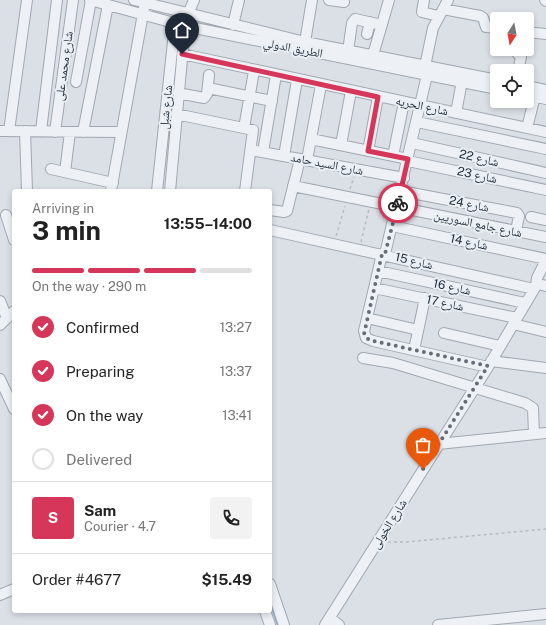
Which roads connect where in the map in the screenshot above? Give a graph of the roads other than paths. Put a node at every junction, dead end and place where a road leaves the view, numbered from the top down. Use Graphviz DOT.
graph roads {
  1 [pos="28,0"];
  2 [pos="57,0"];
  3 [pos="73,0"];
  4 [pos="90,0"];
  5 [pos="194,0"];
  6 [pos="238,0"];
  7 [pos="312,0"];
  8 [pos="329,0"];
  9 [pos="389,0"];
  10 [pos="424,0"];
  11 [pos="139,1"];
  12 [pos="108,5"];
  13 [pos="344,5"];
  14 [pos="443,8"];
  15 [pos="142,14"];
  16 [pos="188,14"];
  17 [pos="370,22"];
  18 [pos="180,25"];
  19 [pos="233,25"];
  20 [pos="382,25"];
  21 [pos="490,27"];
  22 [pos="534,33"];
  23 [pos="367,34"];
  24 [pos="546,34"];
  25 [pos="305,42"];
  26 [pos="348,51"];
  27 [pos="182,54"];
  28 [pos="372,55"];
  29 [pos="254,70"];
  30 [pos="425,72"];
  31 [pos="209,75"];
  32 [pos="276,75"];
  33 [pos="490,79"];
  34 [pos="297,80"];
  35 [pos="462,81"];
  36 [pos="76,82"];
  37 [pos="321,85"];
  38 [pos="490,87"];
  39 [pos="534,87"];
  40 [pos="208,88"];
  41 [pos="546,90"];
  42 [pos="351,91"];
  43 [pos="178,93"];
  44 [pos="250,97"];
  45 [pos="378,97"];
  46 [pos="534,97"];
  47 [pos="546,99"];
  48 [pos="272,101"];
  49 [pos="404,102"];
  50 [pos="420,106"];
  51 [pos="530,108"];
  52 [pos="456,113"];
  53 [pos="176,114"];
  54 [pos="416,122"];
  55 [pos="527,128"];
  56 [pos="248,129"];
  57 [pos="4,131"];
  58 [pos="25,131"];
  59 [pos="41,131"];
  60 [pos="55,132"];
  61 [pos="70,132"];
  62 [pos="83,132"];
  63 [pos="120,132"];
  64 [pos="546,132"];
  65 [pos="311,139"];
  66 [pos="412,143"];
  67 [pos="341,145"];
  68 [pos="546,149"];
  69 [pos="251,150"];
  70 [pos="368,151"];
  71 [pos="263,152"];
  72 [pos="284,156"];
  73 [pos="393,156"];
  74 [pos="304,159"];
  75 [pos="408,160"];
  76 [pos="51,169"];
  77 [pos="65,172"];
  78 [pos="546,173"];
  79 [pos="404,178"];
  80 [pos="293,186"];
  81 [pos="112,187"];
  82 [pos="27,189"];
  83 [pos="157,189"];
  84 [pos="170,189"];
  85 [pos="245,189"];
  86 [pos="401,190"];
  87 [pos="546,190"];
  88 [pos="397,207"];
  89 [pos="272,210"];
  90 [pos="7,215"];
  91 [pos="531,217"];
  92 [pos="546,220"];
  93 [pos="392,226"];
  94 [pos="272,230"];
  95 [pos="516,231"];
  96 [pos="12,233"];
  97 [pos="546,237"];
  98 [pos="384,254"];
  99 [pos="546,259"];
  100 [pos="378,271"];
  101 [pos="546,276"];
  102 [pos="538,286"];
  103 [pos="374,288"];
  104 [pos="425,298"];
  105 [pos="0,301"];
  106 [pos="525,303"];
  107 [pos="7,318"];
  108 [pos="367,318"];
  109 [pos="515,321"];
  110 [pos="418,330"];
  111 [pos="546,332"];
  112 [pos="444,333"];
  113 [pos="500,346"];
  114 [pos="414,350"];
  115 [pos="362,358"];
  116 [pos="489,364"];
  117 [pos="546,368"];
  118 [pos="0,379"];
  119 [pos="475,387"];
  120 [pos="12,405"];
  121 [pos="546,433"];
  122 [pos="534,434"];
  123 [pos="438,444"];
  124 [pos="12,590"];
  125 [pos="272,590"];
  126 [pos="0,595"];
  127 [pos="266,613"];
  128 [pos="546,614"];
  129 [pos="327,621"];
  130 [pos="270,625"];
  131 [pos="284,625"];
  132 [pos="339,625"];
  133 [pos="438,625"];
  1 -- 57 [label="street"];
  2 -- 59 [label="street"];
  3 -- 60 [label="street, شارع محمد على"];
  4 -- 12 [label="street, الطريق الدولي"];
  4 -- 36 [label="street"];
  5 -- 16 [label="street"];
  6 -- 19 [label="street"];
  7 -- 25 [label="street"];
  8 -- 13 [label="street"];
  9 -- 20 [label="street"];
  10 -- 14 [label="street"];
  11 -- 15 [label="street"];
  11 -- 16 [label="street, الطريق الدولي"];
  12 -- 15 [label="street, الطريق الدولي"];
  12 -- 62 [label="street"];
  14 -- 21 [label="street"];
  14 -- 30 [label="street"];
  15 -- 18 [label="street, الطريق الدولي"];
  15 -- 63 [label="street"];
  16 -- 19 [label="street, الطريق الدولي"];
  17 -- 20 [label="street"];
  17 -- 23 [label="street"];
  17 -- 26 [label="street"];
  18 -- 27 [label="street, شارع شبل"];
  18 -- 30 [label="street, الطريق الدولي"];
  18 -- 83 [label="street, شارع شبل"];
  19 -- 25 [label="street, الطريق الدولي"];
  20 -- 28 [label="street"];
  22 -- 24 [label="street"];
  25 -- 26 [label="street, الطريق الدولي"];
  26 -- 28 [label="street, الطريق الدولي"];
  27 -- 29 [label="street, شارع الحريه"];
  27 -- 43 [label="street, شارع شبل"];
  28 -- 30 [label="street, الطريق الدولي"];
  29 -- 32 [label="street, شارع الحريه"];
  29 -- 44 [label="street"];
  30 -- 33 [label="street, الطريق الدولي"];
  30 -- 35 [label="street, الطريق الدولي"];
  30 -- 50 [label="street"];
  31 -- 40 [label="street"];
  32 -- 34 [label="street, شارع الحريه"];
  32 -- 48 [label="street"];
  34 -- 37 [label="street, شارع الحريه"];
  34 -- 72 [label="street"];
  35 -- 38 [label="street, الطريق الدولي"];
  35 -- 52 [label="street"];
  37 -- 42 [label="street, شارع الحريه"];
  37 -- 65 [label="street"];
  39 -- 41 [label="street"];
  40 -- 43 [label="street"];
  40 -- 44 [label="street"];
  42 -- 45 [label="street, شارع الحريه"];
  42 -- 67 [label="street"];
  43 -- 53 [label="street, شارع شبل"];
  44 -- 48 [label="street"];
  44 -- 56 [label="street"];
  45 -- 49 [label="street, شارع الحريه"];
  45 -- 70 [label="street"];
  46 -- 47 [label="street"];
  48 -- 71 [label="street"];
  49 -- 50 [label="street, شارع الحريه"];
  49 -- 73 [label="street"];
  50 -- 52 [label="street, شارع الحريه"];
  50 -- 54 [label="street"];
  51 -- 55 [label="street"];
  52 -- 55 [label="street, شارع الحريه"];
  53 -- 56 [label="street"];
  53 -- 84 [label="street, شارع شبل"];
  54 -- 66 [label="street"];
  54 -- 68 [label="street"];
  55 -- 64 [label="street, شارع الحريه"];
  56 -- 69 [label="street"];
  57 -- 58 [label="street"];
  58 -- 59 [label="street"];
  58 -- 82 [label="street"];
  59 -- 60 [label="street"];
  60 -- 61 [label="street"];
  61 -- 62 [label="street"];
  61 -- 77 [label="street"];
  62 -- 63 [label="street"];
  63 -- 81 [label="street"];
  65 -- 67 [label="street, شارع 23"];
  65 -- 74 [label="street"];
  66 -- 75 [label="street"];
  66 -- 78 [label="street, شارع 22"];
  67 -- 70 [label="street, شارع 23"];
  69 -- 71 [label="street, شارع السيد حامد"];
  69 -- 85 [label="street"];
  70 -- 73 [label="street, شارع 23"];
  71 -- 72 [label="street, شارع السيد حامد"];
  72 -- 74 [label="street, شارع السيد حامد"];
  73 -- 75 [label="street, شارع 23"];
  74 -- 79 [label="street, شارع السيد حامد"];
  74 -- 80 [label="street"];
  75 -- 79 [label="street"];
  75 -- 87 [label="street, شارع 23"];
  76 -- 77 [label="street"];
  77 -- 81 [label="street"];
  79 -- 86 [label="street"];
  80 -- 88 [label="street, شارع جامع السوريين"];
  80 -- 89 [label="street"];
  86 -- 88 [label="street"];
  86 -- 95 [label="street, شارع 24"];
  88 -- 93 [label="street"];
  88 -- 95 [label="street, شارع جامع السوريين"];
  90 -- 96 [label="street"];
  91 -- 92 [label="street"];
  93 -- 98 [label="street"];
  93 -- 99 [label="street, شارع 14"];
  94 -- 98 [label="street, شارع 15"];
  95 -- 97 [label="street, شارع جامع السوريين"];
  98 -- 100 [label="street"];
  98 -- 102 [label="street, شارع 15"];
  99 -- 102 [label="street"];
  100 -- 103 [label="street"];
  100 -- 106 [label="street, شارع 16"];
  101 -- 102 [label="street"];
  102 -- 106 [label="street, شارع الخولى"];
  103 -- 104 [label="street, شارع 17"];
  103 -- 108 [label="street"];
  104 -- 109 [label="street, شارع 17"];
  104 -- 110 [label="street"];
  105 -- 107 [label="street"];
  106 -- 109 [label="street, شارع الخولى"];
  108 -- 110 [label="street"];
  108 -- 114 [label="street"];
  109 -- 111 [label="street, شارع 17"];
  109 -- 113 [label="street, شارع الخولى"];
  110 -- 114 [label="street"];
  112 -- 113 [label="street"];
  113 -- 116 [label="street, شارع الخولى"];
  114 -- 116 [label="street"];
  115 -- 119 [label="street"];
  116 -- 117 [label="street"];
  116 -- 119 [label="street, شارع الخولى"];
  118 -- 120 [label="street"];
  119 -- 122 [label="street"];
  119 -- 123 [label="street, شارع الخولى"];
  121 -- 122 [label="street"];
  122 -- 123 [label="street"];
  123 -- 129 [label="street, شارع الخولى"];
  124 -- 126 [label="street"];
  125 -- 131 [label="street"];
  127 -- 130 [label="street"];
  128 -- 133 [label="street"];
  129 -- 132 [label="street"];
}
